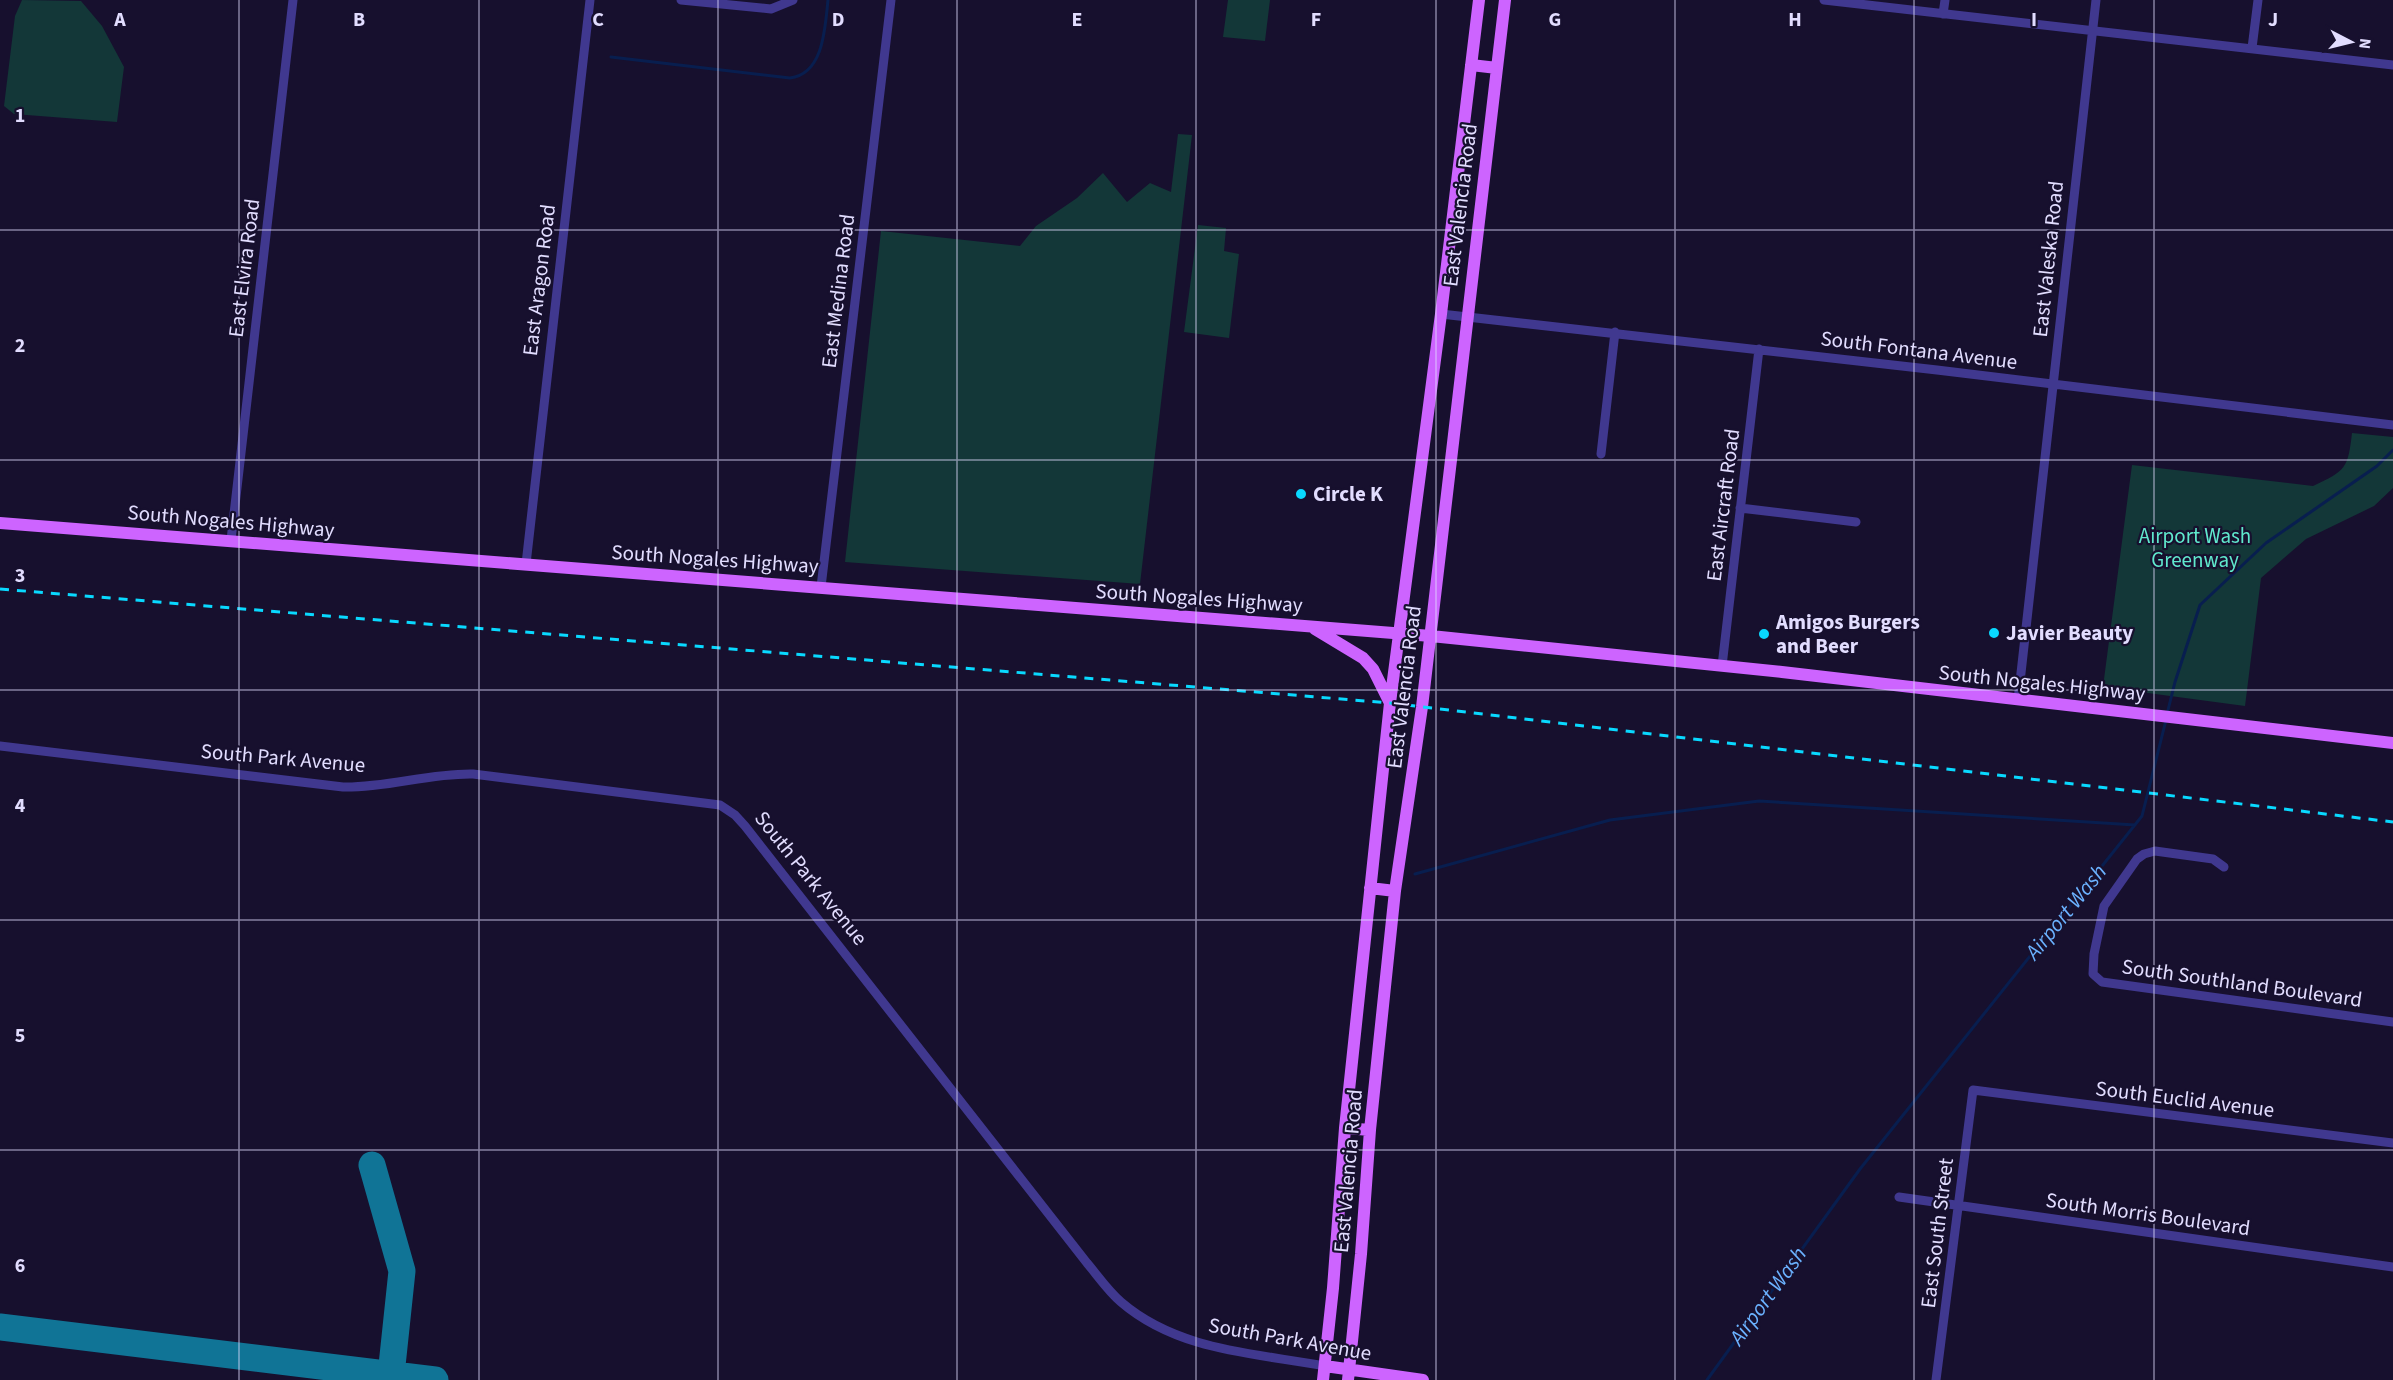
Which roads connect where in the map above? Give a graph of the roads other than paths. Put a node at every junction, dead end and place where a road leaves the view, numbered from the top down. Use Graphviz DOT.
graph roads {
  1 [pos="293,0"];
  2 [pos="590,0"];
  3 [pos="681,0"];
  4 [pos="793,0"];
  5 [pos="891,0"];
  6 [pos="1479,0"];
  7 [pos="1505,0"];
  8 [pos="1824,0"];
  9 [pos="1945,0"];
  10 [pos="2096,0"];
  11 [pos="2258,0"];
  12 [pos="1943,14"];
  13 [pos="2092,31"];
  14 [pos="2252,48"];
  15 [pos="1471,65"];
  16 [pos="2393,65"];
  17 [pos="1497,68"];
  18 [pos="1441,314"];
  19 [pos="1466,316"];
  20 [pos="1615,332"];
  21 [pos="1759,349"];
  22 [pos="2052,384"];
  23 [pos="2393,425"];
  24 [pos="1601,454"];
  25 [pos="1740,508"];
  26 [pos="1856,522"];
  27 [pos="0,523"];
  28 [pos="231,540"];
  29 [pos="526,564"];
  30 [pos="821,587"];
  31 [pos="1312,627"];
  32 [pos="1398,635"];
  33 [pos="1431,636"];
  34 [pos="1722,666"];
  35 [pos="2018,700"];
  36 [pos="1390,703"];
  37 [pos="2393,743"];
  38 [pos="0,747"];
  39 [pos="2224,867"];
  40 [pos="1370,888"];
  41 [pos="1395,891"];
  42 [pos="2393,1022"];
  43 [pos="1973,1090"];
  44 [pos="1345,1128"];
  45 [pos="1370,1130"];
  46 [pos="2393,1143"];
  47 [pos="1899,1197"];
  48 [pos="1959,1206"];
  49 [pos="2393,1267"];
  50 [pos="1325,1366"];
  51 [pos="1349,1375"];
  52 [pos="1323,1380"];
  53 [pos="1423,1380"];
  54 [pos="1936,1380"];
  1 -- 28 [label="street, East Elvira Road"];
  2 -- 29 [label="street, East Aragon Road"];
  3 -- 4 [label="street"];
  5 -- 30 [label="street, East Medina Road"];
  6 -- 15 [label="main road, East Valencia Road"];
  7 -- 17 [label="main road, East Valencia Road"];
  8 -- 12 [label="street"];
  9 -- 12 [label="street"];
  10 -- 13 [label="street, East Valeska Road"];
  11 -- 14 [label="street"];
  12 -- 13 [label="street"];
  13 -- 14 [label="street"];
  13 -- 22 [label="street, East Valeska Road"];
  14 -- 16 [label="street"];
  15 -- 17 [label="main road"];
  15 -- 18 [label="main road, East Valencia Road"];
  17 -- 19 [label="main road, East Valencia Road"];
  18 -- 19 [label="street, South Fontana Avenue"];
  18 -- 32 [label="main road, East Valencia Road"];
  19 -- 20 [label="street, South Fontana Avenue"];
  19 -- 33 [label="main road, East Valencia Road"];
  20 -- 21 [label="street, South Fontana Avenue"];
  20 -- 24 [label="street"];
  21 -- 22 [label="street, South Fontana Avenue"];
  21 -- 25 [label="street, East Aircraft Road"];
  22 -- 23 [label="street, South Fontana Avenue"];
  22 -- 35 [label="street, East Valeska Road"];
  25 -- 26 [label="street"];
  25 -- 34 [label="street, East Aircraft Road"];
  27 -- 28 [label="main road, South Nogales Highway"];
  28 -- 29 [label="main road, South Nogales Highway"];
  29 -- 30 [label="main road, South Nogales Highway"];
  30 -- 31 [label="main road, South Nogales Highway"];
  31 -- 32 [label="main road, South Nogales Highway"];
  31 -- 36 [label="main road"];
  32 -- 33 [label="main road, South Nogales Highway"];
  32 -- 36 [label="main road, East Valencia Road"];
  33 -- 34 [label="main road, South Nogales Highway"];
  33 -- 41 [label="main road, East Valencia Road"];
  34 -- 35 [label="main road, South Nogales Highway"];
  35 -- 37 [label="main road, South Nogales Highway"];
  36 -- 40 [label="main road, East Valencia Road"];
  38 -- 50 [label="street, South Park Avenue"];
  39 -- 42 [label="street, South Southland Boulevard"];
  40 -- 41 [label="main road"];
  40 -- 44 [label="main road, East Valencia Road"];
  41 -- 45 [label="main road, East Valencia Road"];
  43 -- 46 [label="street, South Euclid Avenue"];
  43 -- 48 [label="street, East South Street"];
  44 -- 45 [label="main road"];
  44 -- 50 [label="main road, East Valencia Road"];
  45 -- 51 [label="main road, East Valencia Road"];
  47 -- 48 [label="street, South Morris Boulevard"];
  48 -- 49 [label="street, South Morris Boulevard"];
  48 -- 54 [label="street, East South Street"];
  50 -- 51 [label="main road, South Park Avenue"];
  50 -- 52 [label="main road, East Valencia Road"];
  51 -- 53 [label="main road, South Park Avenue"];
}
